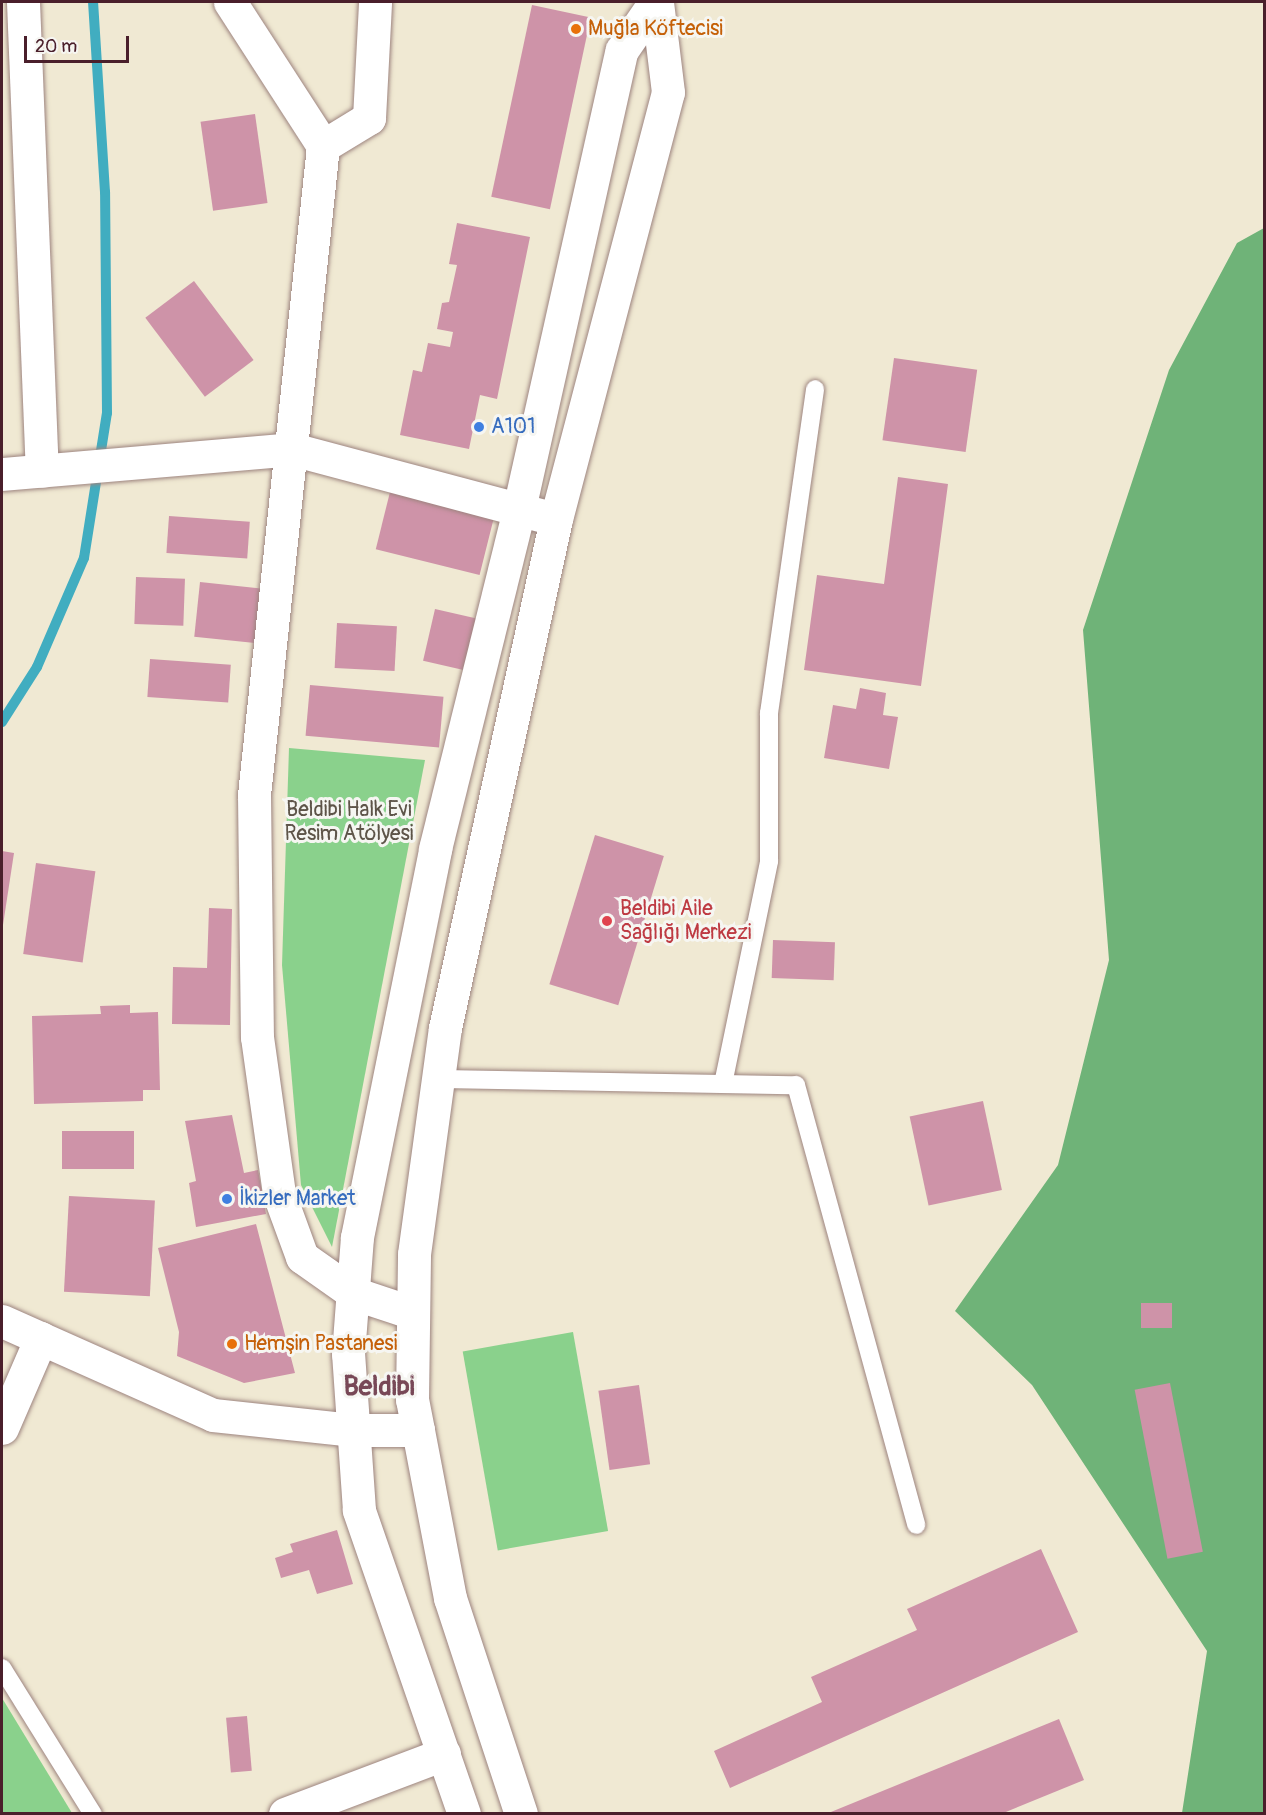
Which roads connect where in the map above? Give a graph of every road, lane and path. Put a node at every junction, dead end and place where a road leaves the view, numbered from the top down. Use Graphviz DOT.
graph roads {
  1 [pos="23,2"];
  2 [pos="230,2"];
  3 [pos="375,2"];
  4 [pos="656,2"];
  5 [pos="323,146"];
  6 [pos="815,388"];
  7 [pos="292,449"];
  8 [pos="42,471"];
  9 [pos="2,474"];
  10 [pos="519,509"];
  11 [pos="556,519"];
  12 [pos="437,1079"];
  13 [pos="723,1084"];
  14 [pos="353,1293"];
  15 [pos="413,1313"];
  16 [pos="2,1321"];
  17 [pos="41,1338"];
  18 [pos="2,1428"];
  19 [pos="354,1430"];
  20 [pos="418,1430"];
  21 [pos="916,1525"];
  22 [pos="2,1668"];
  23 [pos="444,1754"];
  24 [pos="93,1814"];
  25 [pos="285,1814"];
  26 [pos="464,1814"];
  27 [pos="521,1814"];
  1 -- 8 [label="street"];
  2 -- 5 [label="street"];
  3 -- 5 [label="street"];
  4 -- 10 [label="street"];
  4 -- 11 [label="street"];
  5 -- 7 [label="street"];
  6 -- 13 [label="lane"];
  7 -- 8 [label="street"];
  7 -- 10 [label="street"];
  7 -- 14 [label="street"];
  8 -- 9 [label="street"];
  10 -- 11 [label="street"];
  10 -- 14 [label="street"];
  11 -- 12 [label="street"];
  12 -- 13 [label="lane"];
  12 -- 15 [label="street"];
  13 -- 21 [label="lane"];
  14 -- 15 [label="street"];
  14 -- 19 [label="street"];
  15 -- 20 [label="street"];
  16 -- 17 [label="street"];
  17 -- 18 [label="street"];
  17 -- 19 [label="street"];
  19 -- 20 [label="street"];
  19 -- 23 [label="street"];
  20 -- 27 [label="street"];
  22 -- 24 [label="lane"];
  23 -- 25 [label="street"];
  23 -- 26 [label="street"];
}
